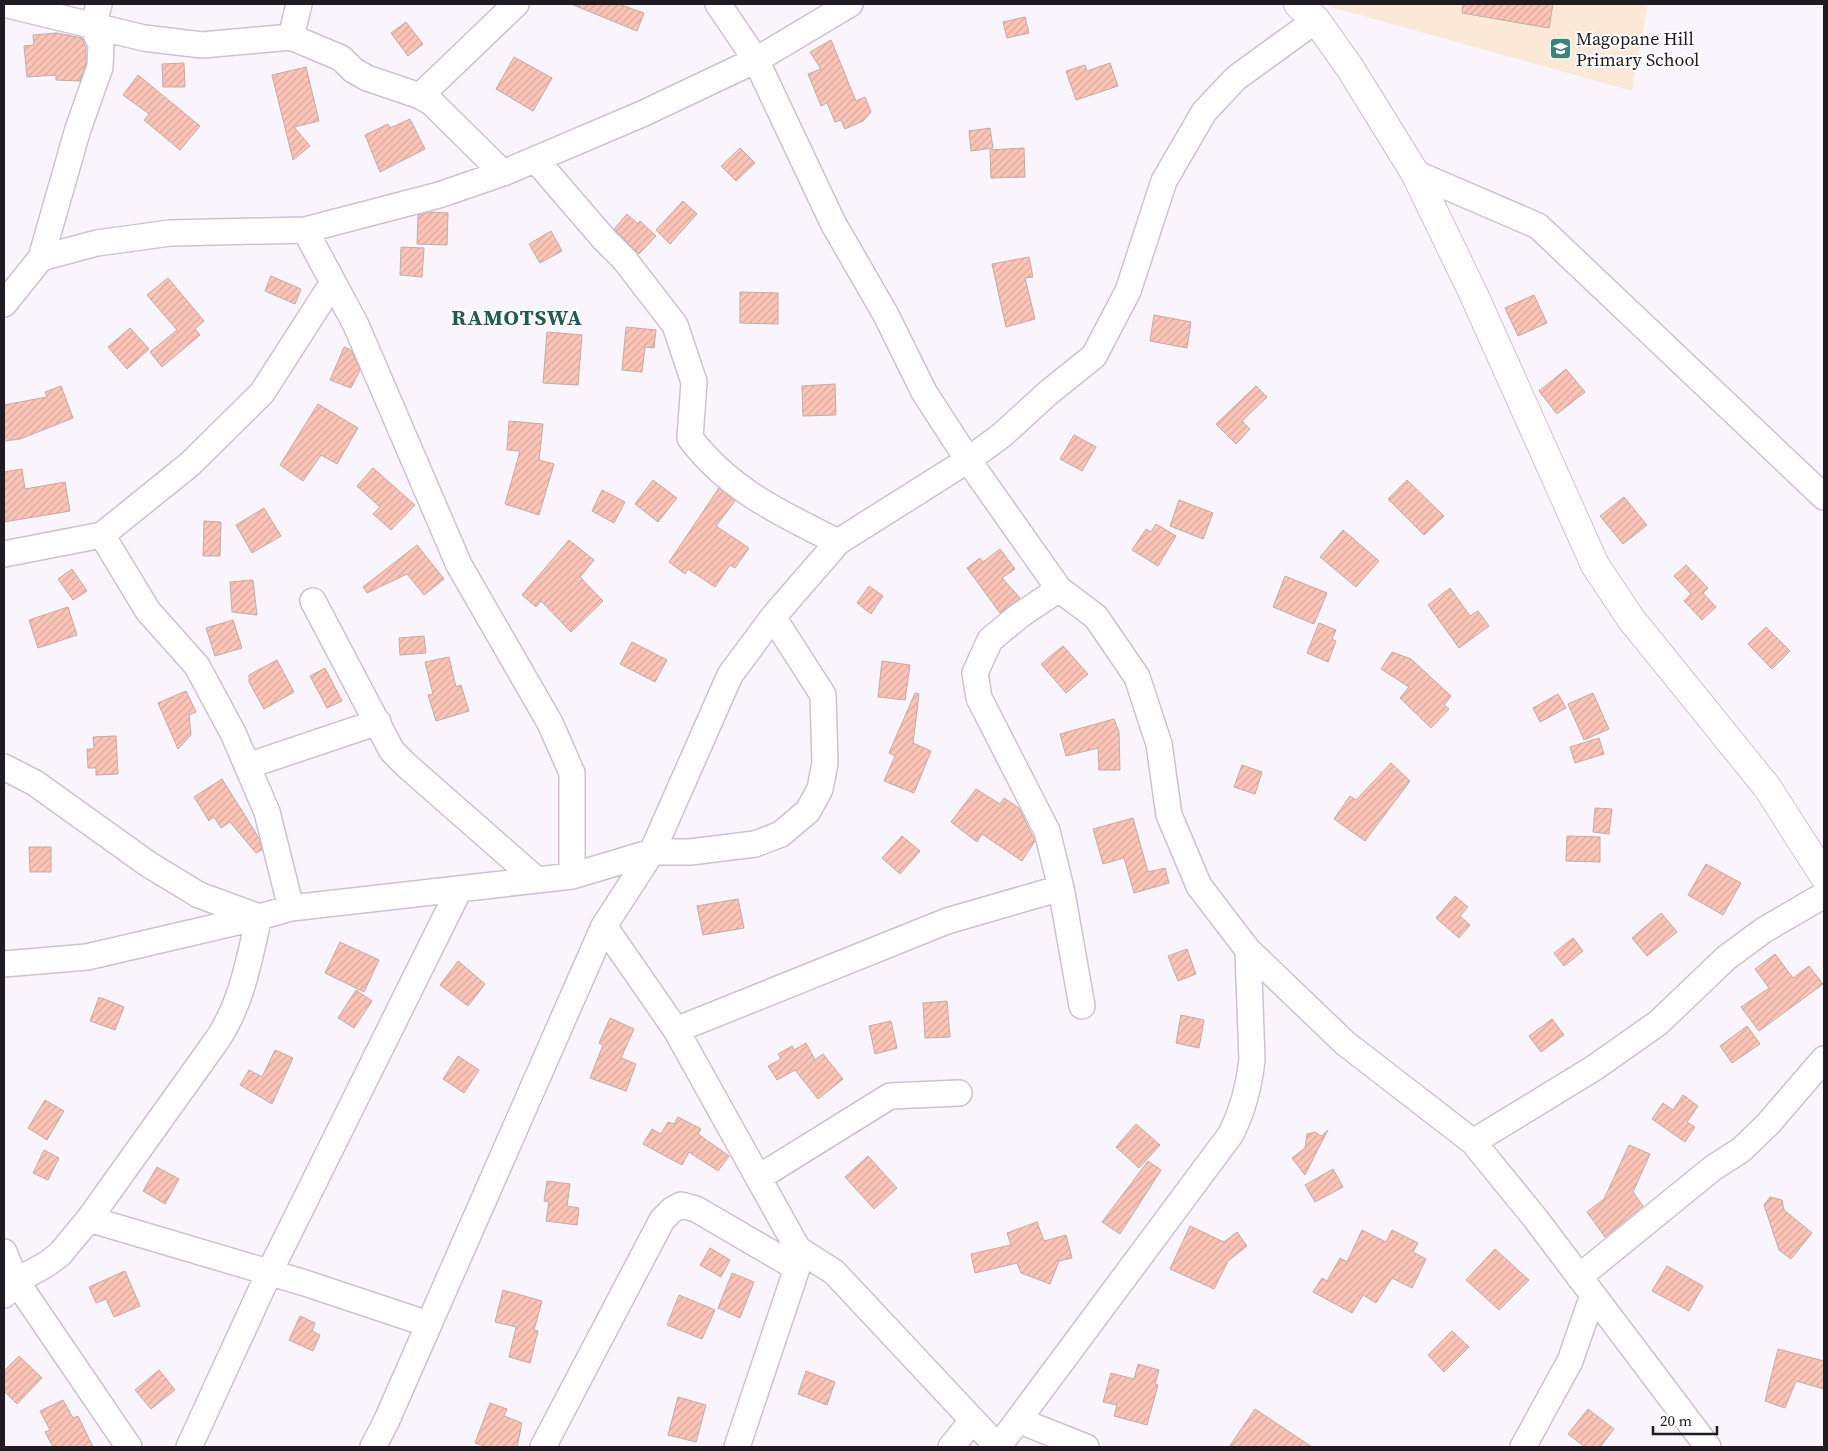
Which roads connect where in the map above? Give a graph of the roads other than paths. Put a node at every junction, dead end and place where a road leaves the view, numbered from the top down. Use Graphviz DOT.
graph roads {
  1 [pos="4,4"];
  2 [pos="299,4"];
  3 [pos="516,4"];
  4 [pos="718,4"];
  5 [pos="850,4"];
  6 [pos="1307,12"];
  7 [pos="96,16"];
  8 [pos="291,37"];
  9 [pos="756,60"];
  10 [pos="420,96"];
  11 [pos="536,160"];
  12 [pos="503,173"];
  13 [pos="1415,173"];
  14 [pos="305,230"];
  15 [pos="40,258"];
  16 [pos="332,284"];
  17 [pos="4,304"];
  18 [pos="968,460"];
  19 [pos="1824,497"];
  20 [pos="102,535"];
  21 [pos="838,542"];
  22 [pos="4,554"];
  23 [pos="1059,589"];
  24 [pos="313,602"];
  25 [pos="774,617"];
  26 [pos="378,722"];
  27 [pos="247,766"];
  28 [pos="4,767"];
  29 [pos="652,852"];
  30 [pos="572,876"];
  31 [pos="1824,876"];
  32 [pos="537,880"];
  33 [pos="1061,888"];
  34 [pos="459,890"];
  35 [pos="1824,895"];
  36 [pos="291,908"];
  37 [pos="259,917"];
  38 [pos="604,926"];
  39 [pos="1248,950"];
  40 [pos="4,964"];
  41 [pos="1082,1006"];
  42 [pos="676,1030"];
  43 [pos="1824,1059"];
  44 [pos="960,1093"];
  45 [pos="1473,1142"];
  46 [pos="758,1178"];
  47 [pos="89,1219"];
  48 [pos="4,1252"];
  49 [pos="797,1258"];
  50 [pos="269,1272"];
  51 [pos="1586,1286"];
  52 [pos="10,1288"];
  53 [pos="428,1324"];
  54 [pos="973,1420"];
  55 [pos="1018,1420"];
  56 [pos="129,1447"];
  57 [pos="189,1447"];
  58 [pos="373,1447"];
  59 [pos="543,1447"];
  60 [pos="737,1447"];
  61 [pos="951,1447"];
  62 [pos="998,1447"];
  63 [pos="1086,1447"];
  64 [pos="1522,1447"];
  65 [pos="1708,1447"];
  1 -- 7 [label="street"];
  2 -- 8 [label="street"];
  3 -- 10 [label="street"];
  4 -- 9 [label="street"];
  5 -- 9 [label="street"];
  6 -- 13 [label="street"];
  6 -- 18 [label="street"];
  7 -- 8 [label="street"];
  7 -- 15 [label="street"];
  8 -- 10 [label="street"];
  9 -- 11 [label="street"];
  9 -- 18 [label="street"];
  10 -- 12 [label="street"];
  11 -- 12 [label="street"];
  11 -- 21 [label="street"];
  12 -- 14 [label="street"];
  13 -- 19 [label="street"];
  13 -- 31 [label="street"];
  14 -- 15 [label="street"];
  14 -- 16 [label="street"];
  15 -- 17 [label="street"];
  16 -- 20 [label="street"];
  16 -- 30 [label="street"];
  18 -- 21 [label="street"];
  18 -- 23 [label="street"];
  20 -- 22 [label="street"];
  20 -- 27 [label="street"];
  21 -- 25 [label="street"];
  23 -- 33 [label="street"];
  23 -- 39 [label="street"];
  24 -- 26 [label="street"];
  25 -- 29 [label="street"];
  25 -- 29 [label="street"];
  26 -- 27 [label="street"];
  26 -- 32 [label="street"];
  27 -- 36 [label="street"];
  28 -- 37 [label="street"];
  29 -- 30 [label="street"];
  29 -- 38 [label="street"];
  30 -- 32 [label="street"];
  32 -- 34 [label="street"];
  33 -- 41 [label="street"];
  33 -- 42 [label="street"];
  34 -- 36 [label="street"];
  34 -- 50 [label="street"];
  35 -- 45 [label="street"];
  36 -- 37 [label="street"];
  37 -- 40 [label="street"];
  37 -- 47 [label="street"];
  38 -- 42 [label="street"];
  38 -- 53 [label="street"];
  39 -- 45 [label="street"];
  39 -- 55 [label="street"];
  42 -- 46 [label="street"];
  43 -- 51 [label="street"];
  44 -- 46 [label="street"];
  45 -- 51 [label="street"];
  46 -- 49 [label="street"];
  47 -- 50 [label="street"];
  47 -- 52 [label="street"];
  48 -- 52 [label="street"];
  49 -- 54 [label="street"];
  49 -- 59 [label="street"];
  49 -- 60 [label="street"];
  50 -- 53 [label="street"];
  50 -- 57 [label="street"];
  51 -- 64 [label="street"];
  51 -- 65 [label="street"];
  52 -- 56 [label="street"];
  53 -- 58 [label="street"];
  54 -- 61 [label="street"];
  54 -- 62 [label="street"];
  55 -- 62 [label="street"];
  55 -- 63 [label="street"];
}
